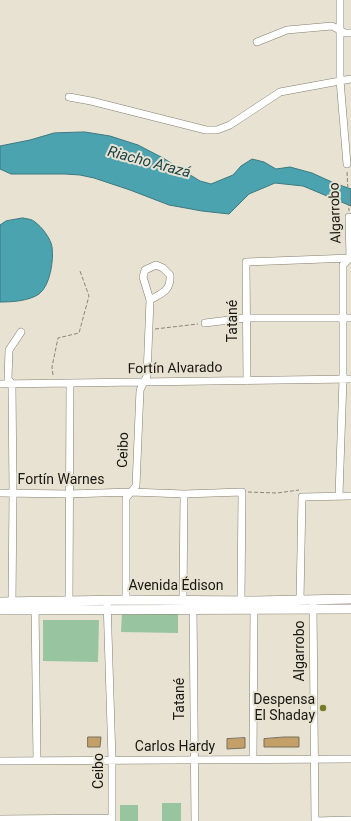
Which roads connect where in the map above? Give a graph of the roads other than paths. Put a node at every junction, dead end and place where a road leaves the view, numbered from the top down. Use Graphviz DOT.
graph roads {
  1 [pos="340,0"];
  2 [pos="340,30"];
  3 [pos="351,33"];
  4 [pos="257,42"];
  5 [pos="351,79"];
  6 [pos="340,80"];
  7 [pos="69,97"];
  8 [pos="347,164"];
  9 [pos="349,217"];
  10 [pos="351,258"];
  11 [pos="150,300"];
  12 [pos="246,318"];
  13 [pos="342,318"];
  14 [pos="351,318"];
  15 [pos="205,323"];
  16 [pos="21,332"];
  17 [pos="343,379"];
  18 [pos="351,379"];
  19 [pos="247,381"];
  20 [pos="144,383"];
  21 [pos="0,384"];
  22 [pos="12,384"];
  23 [pos="70,384"];
  24 [pos="131,492"];
  25 [pos="0,493"];
  26 [pos="13,493"];
  27 [pos="69,494"];
  28 [pos="184,494"];
  29 [pos="339,495"];
  30 [pos="351,496"];
  31 [pos="351,599"];
  32 [pos="126,600"];
  33 [pos="183,600"];
  34 [pos="241,600"];
  35 [pos="300,600"];
  36 [pos="0,602"];
  37 [pos="70,602"];
  38 [pos="12,603"];
  39 [pos="193,604"];
  40 [pos="313,604"];
  41 [pos="107,605"];
  42 [pos="254,605"];
  43 [pos="35,606"];
  44 [pos="351,609"];
  45 [pos="0,610"];
  46 [pos="351,759"];
  47 [pos="112,760"];
  48 [pos="194,760"];
  49 [pos="253,760"];
  50 [pos="314,760"];
  51 [pos="0,761"];
  52 [pos="37,761"];
  53 [pos="0,819"];
  54 [pos="112,819"];
  55 [pos="351,820"];
  56 [pos="195,821"];
  57 [pos="316,821"];
  1 -- 2 [label="street, Algarrobo"];
  2 -- 3 [label="street"];
  2 -- 4 [label="street"];
  2 -- 6 [label="street, Algarrobo"];
  5 -- 6 [label="street"];
  6 -- 7 [label="street"];
  6 -- 8 [label="street, Algarrobo"];
  9 -- 10 [label="street, Algarrobo"];
  10 -- 12 [label="street, Tatané"];
  10 -- 13 [label="street, Algarrobo"];
  11 -- 11 [label="street, Ceibo"];
  11 -- 20 [label="street, Ceibo"];
  12 -- 13 [label="street"];
  12 -- 15 [label="street"];
  12 -- 19 [label="street, Tatané"];
  13 -- 14 [label="street"];
  13 -- 17 [label="street, Algarrobo"];
  16 -- 22 [label="street"];
  17 -- 18 [label="street, Fortín Alvarado"];
  17 -- 19 [label="street, Fortín Alvarado"];
  17 -- 29 [label="street, Algarrobo"];
  19 -- 20 [label="street, Fortín Alvarado"];
  20 -- 23 [label="street, Fortín Alvarado"];
  20 -- 24 [label="street, Ceibo"];
  21 -- 22 [label="street, Fortín Alvarado"];
  22 -- 23 [label="street, Fortín Alvarado"];
  22 -- 26 [label="street"];
  23 -- 27 [label="street"];
  24 -- 27 [label="street, Fortín Warnes"];
  24 -- 28 [label="street, Fortín Warnes"];
  24 -- 32 [label="street, Ceibo"];
  25 -- 26 [label="street, Fortín Warnes"];
  26 -- 27 [label="street, Fortín Warnes"];
  26 -- 38 [label="street"];
  27 -- 37 [label="street"];
  28 -- 33 [label="street"];
  28 -- 34 [label="street, Fortín Warnes"];
  29 -- 30 [label="street"];
  29 -- 35 [label="street"];
  31 -- 40 [label="main road, Avenida Édison"];
  32 -- 33 [label="main road, Avenida Édison"];
  32 -- 41 [label="main road, Avenida Édison"];
  33 -- 39 [label="main road, Avenida Édison"];
  34 -- 39 [label="main road, Avenida Édison"];
  34 -- 42 [label="main road, Avenida Édison"];
  35 -- 40 [label="main road, Avenida Édison"];
  35 -- 42 [label="main road, Avenida Édison"];
  36 -- 38 [label="main road, Avenida Édison"];
  37 -- 41 [label="main road, Avenida Édison"];
  37 -- 43 [label="main road, Avenida Édison"];
  38 -- 43 [label="main road, Avenida Édison"];
  39 -- 41 [label="main road, Avenida Édison"];
  39 -- 42 [label="main road, Avenida Édison"];
  39 -- 48 [label="street, Tatané"];
  40 -- 42 [label="main road, Avenida Édison"];
  40 -- 44 [label="main road, Avenida Édison"];
  40 -- 50 [label="street, Algarrobo"];
  41 -- 43 [label="main road, Avenida Édison"];
  41 -- 47 [label="street, Ceibo"];
  42 -- 49 [label="street"];
  43 -- 45 [label="main road, Avenida Édison"];
  43 -- 52 [label="street"];
  46 -- 50 [label="street, Carlos Hardy"];
  47 -- 48 [label="street, Carlos Hardy"];
  47 -- 52 [label="street, Carlos Hardy"];
  47 -- 54 [label="street, Ceibo"];
  48 -- 49 [label="street, Carlos Hardy"];
  48 -- 56 [label="street, Tatané"];
  49 -- 50 [label="street, Carlos Hardy"];
  50 -- 57 [label="street, Algarrobo"];
  51 -- 52 [label="street, Carlos Hardy"];
  53 -- 54 [label="street"];
  55 -- 57 [label="street"];
}
